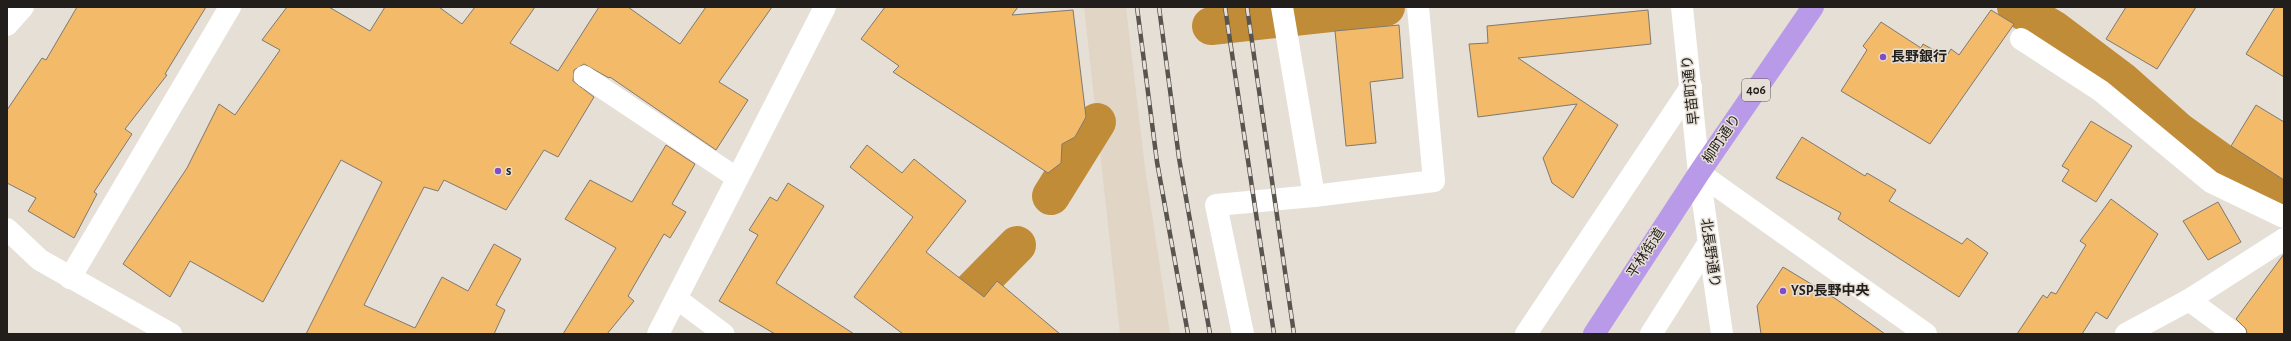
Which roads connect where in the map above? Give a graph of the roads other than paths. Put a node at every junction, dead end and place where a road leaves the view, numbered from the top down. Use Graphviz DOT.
graph roads {
  1 [pos="23,7"];
  2 [pos="230,7"];
  3 [pos="825,7"];
  4 [pos="1282,7"];
  5 [pos="1682,7"];
  6 [pos="1812,7"];
  7 [pos="1418,11"];
  8 [pos="7,25"];
  9 [pos="2021,39"];
  10 [pos="584,76"];
  11 [pos="1691,87"];
  12 [pos="1699,173"];
  13 [pos="737,178"];
  14 [pos="1314,196"];
  15 [pos="2284,217"];
  16 [pos="7,229"];
  17 [pos="2284,239"];
  18 [pos="1708,244"];
  19 [pos="70,278"];
  20 [pos="676,298"];
  21 [pos="2189,300"];
  22 [pos="171,334"];
  23 [pos="658,334"];
  24 [pos="724,334"];
  25 [pos="1243,334"];
  26 [pos="1526,334"];
  27 [pos="1594,334"];
  28 [pos="1651,334"];
  29 [pos="1722,334"];
  30 [pos="1926,334"];
  31 [pos="2126,334"];
  32 [pos="2235,334"];
  1 -- 8 [label="street"];
  2 -- 19 [label="street"];
  3 -- 13 [label="street"];
  4 -- 14 [label="street"];
  5 -- 11 [label="street, 早苗町通り"];
  6 -- 12 [label="highway, 柳町通り / 406"];
  7 -- 14 [label="street"];
  9 -- 15 [label="street"];
  10 -- 13 [label="lane"];
  11 -- 12 [label="street, 早苗町通り"];
  11 -- 26 [label="street"];
  12 -- 18 [label="street, 北長野通り"];
  12 -- 27 [label="highway, 平林街道 / 406"];
  12 -- 30 [label="street"];
  13 -- 20 [label="street"];
  14 -- 25 [label="street"];
  16 -- 19 [label="street"];
  17 -- 21 [label="street"];
  18 -- 28 [label="street"];
  18 -- 29 [label="street, 北長野通り"];
  19 -- 22 [label="street"];
  20 -- 23 [label="street"];
  20 -- 24 [label="lane"];
  21 -- 31 [label="street"];
  21 -- 32 [label="street"];
}
